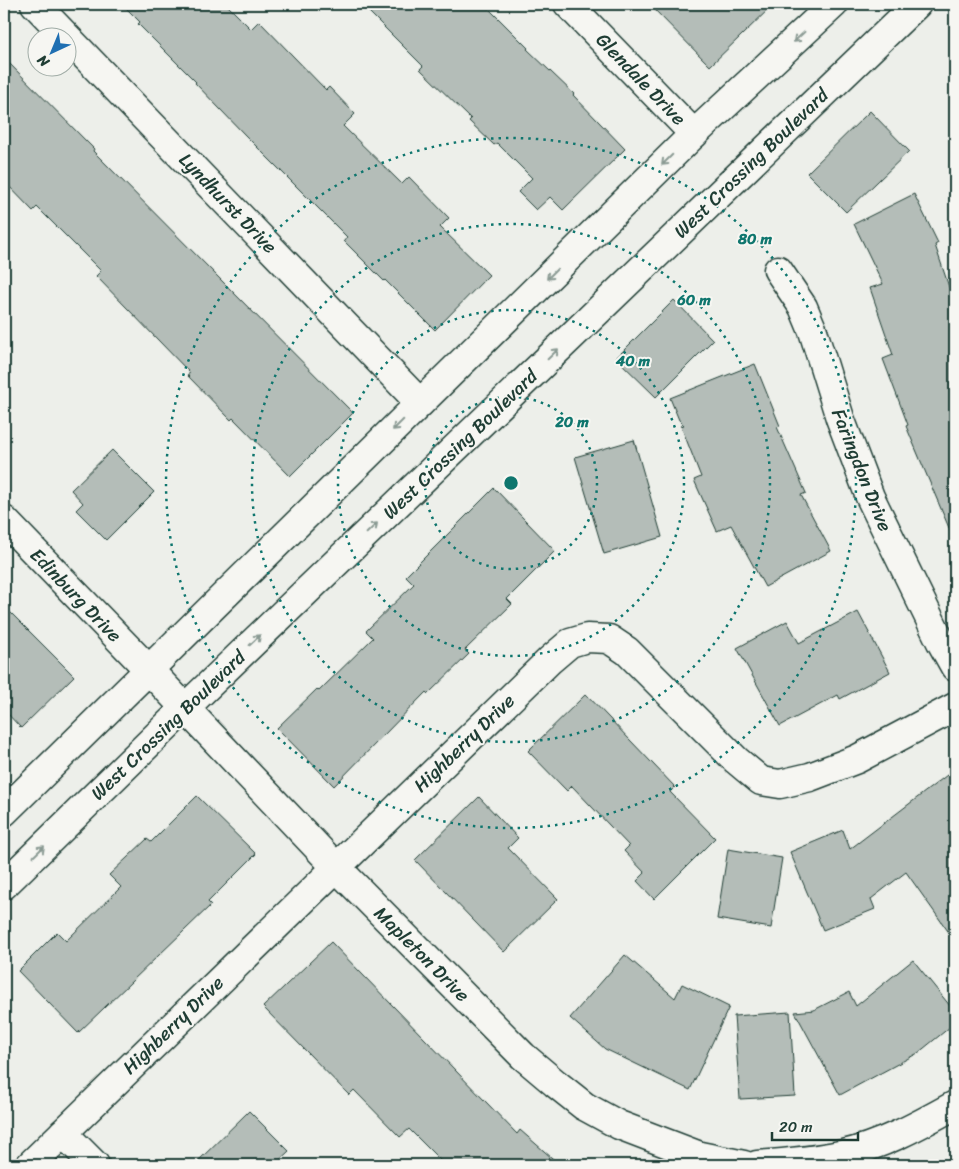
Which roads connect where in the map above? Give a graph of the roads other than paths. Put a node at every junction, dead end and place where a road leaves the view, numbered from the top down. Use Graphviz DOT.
graph roads {
  1 [pos="35,4"];
  2 [pos="568,4"];
  3 [pos="834,4"];
  4 [pos="917,4"];
  5 [pos="694,134"];
  6 [pos="778,270"];
  7 [pos="420,403"];
  8 [pos="4,520"];
  9 [pos="955,667"];
  10 [pos="149,670"];
  11 [pos="185,708"];
  12 [pos="955,708"];
  13 [pos="4,812"];
  14 [pos="336,867"];
  15 [pos="4,885"];
  16 [pos="955,1104"];
  17 [pos="63,1133"];
  18 [pos="30,1165"];
  19 [pos="95,1165"];
  20 [pos="744,1165"];
  21 [pos="757,1165"];
  1 -- 7 [label="street, Lyndhurst Drive"];
  2 -- 5 [label="street, Glendale Drive"];
  3 -- 5 [label="street, one-way"];
  11 -- 4 [label="street, West Crossing Boulevard, one-way"];
  5 -- 7 [label="street, one-way"];
  6 -- 9 [label="street, Faringdon Drive"];
  7 -- 10 [label="street, one-way"];
  8 -- 10 [label="street, Edinburg Drive"];
  10 -- 11 [label="street, Mapleton Drive"];
  10 -- 13 [label="street"];
  11 -- 14 [label="street, Mapleton Drive"];
  15 -- 11 [label="street, West Crossing Boulevard, one-way"];
  12 -- 14 [label="street, Highberry Drive"];
  14 -- 17 [label="street, Highberry Drive"];
  14 -- 20 [label="street, Mapleton Drive"];
  16 -- 21 [label="street"];
  17 -- 18 [label="street, Highberry Drive"];
  17 -- 19 [label="street"];
}
